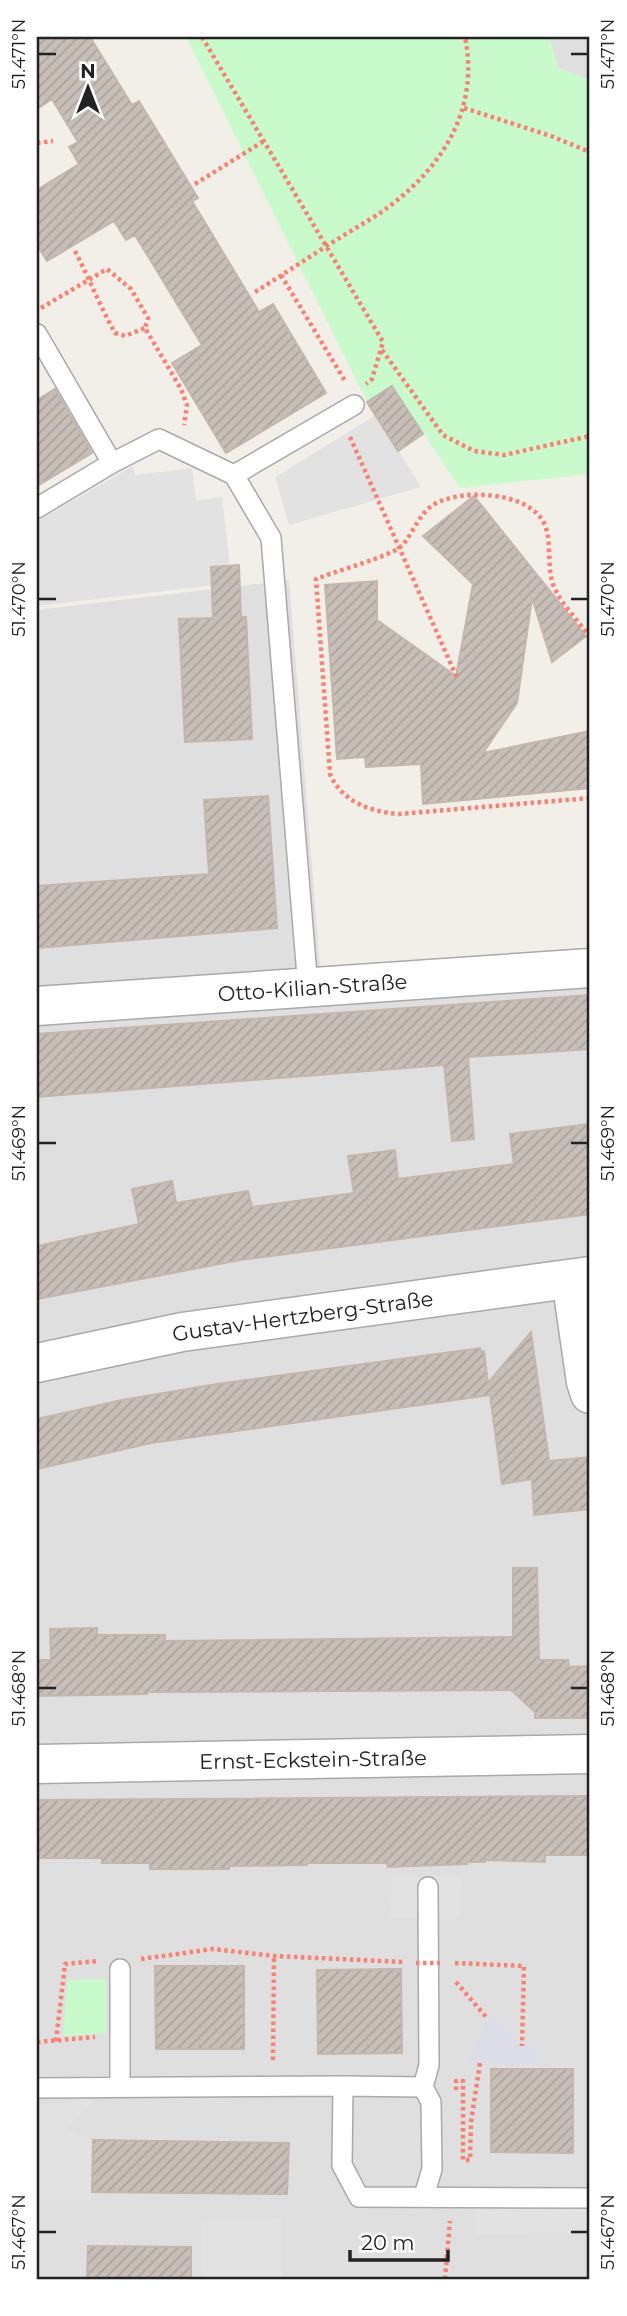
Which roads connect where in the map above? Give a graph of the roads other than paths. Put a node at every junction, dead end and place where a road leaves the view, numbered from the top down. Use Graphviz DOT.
graph roads {
  1 [pos="37,334"];
  2 [pos="349,404"];
  3 [pos="112,463"];
  4 [pos="234,475"];
  5 [pos="37,508"];
  6 [pos="590,968"];
  7 [pos="308,988"];
  8 [pos="37,1006"];
  9 [pos="581,1278"];
  10 [pos="37,1363"];
  11 [pos="590,1394"];
  12 [pos="590,1754"];
  13 [pos="37,1764"];
  14 [pos="428,1887"];
  15 [pos="120,1963"];
  16 [pos="120,2086"];
  17 [pos="343,2086"];
  18 [pos="423,2087"];
  19 [pos="37,2088"];
  20 [pos="424,2196"];
  21 [pos="590,2197"];
  1 -- 3 [label="lane"];
  2 -- 4 [label="lane"];
  3 -- 4 [label="lane"];
  3 -- 5 [label="lane"];
  4 -- 7 [label="lane"];
  6 -- 7 [label="street, Otto-Kilian-Straße"];
  7 -- 8 [label="street, Otto-Kilian-Straße"];
  9 -- 10 [label="street, Gustav-Hertzberg-Straße"];
  9 -- 11 [label="street, Gustav-Hertzberg-Straße"];
  12 -- 13 [label="street, Ernst-Eckstein-Straße"];
  14 -- 18 [label="lane"];
  15 -- 16 [label="lane"];
  16 -- 17 [label="lane"];
  16 -- 19 [label="lane"];
  17 -- 18 [label="lane"];
  17 -- 20 [label="lane"];
  18 -- 20 [label="lane"];
  20 -- 21 [label="lane"];
}
